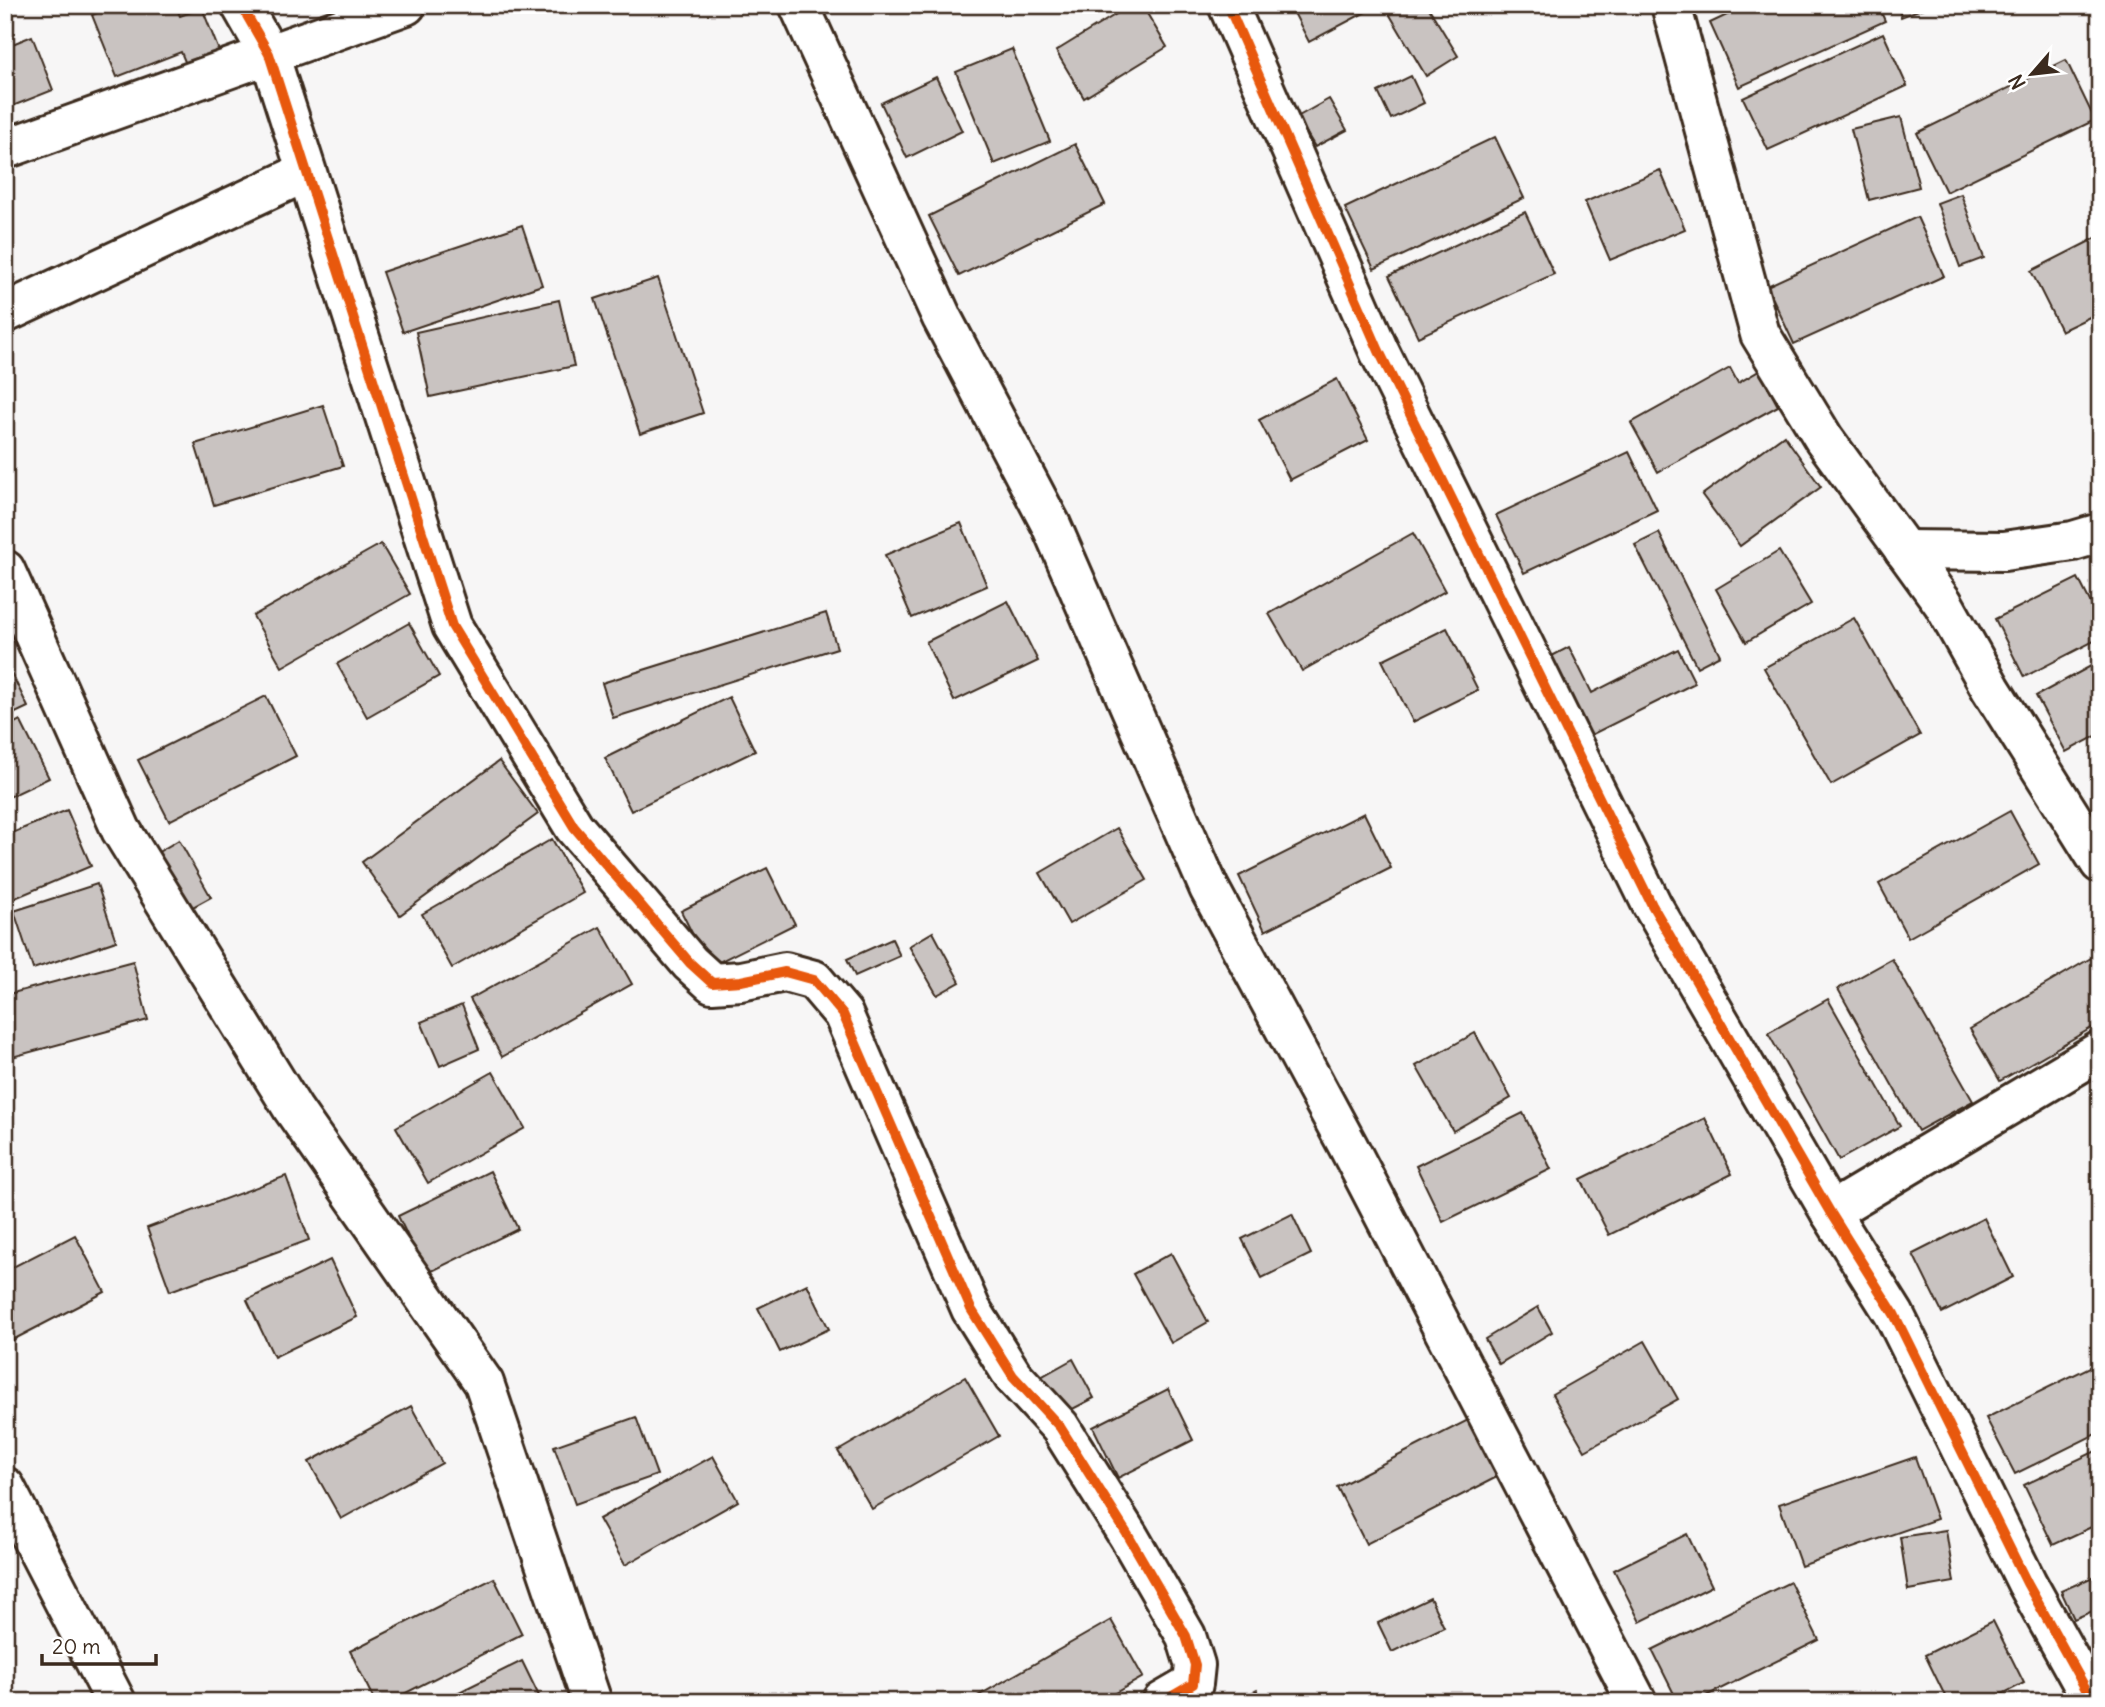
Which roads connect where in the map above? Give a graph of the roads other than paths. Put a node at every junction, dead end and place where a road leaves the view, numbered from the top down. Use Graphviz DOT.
graph roads {
  1 [pos="241,5"];
  2 [pos="406,5"];
  3 [pos="799,5"];
  4 [pos="1228,5"];
  5 [pos="1671,5"];
  6 [pos="269,54"];
  7 [pos="5,149"];
  8 [pos="306,172"];
  9 [pos="5,313"];
  10 [pos="2100,533"];
  11 [pos="1904,550"];
  12 [pos="5,569"];
  13 [pos="2100,863"];
  14 [pos="2100,1051"];
  15 [pos="1830,1212"];
  16 [pos="5,1487"];
  17 [pos="116,1702"];
  18 [pos="592,1702"];
  19 [pos="1162,1702"];
  20 [pos="1637,1702"];
  21 [pos="2093,1702"];
  1 -- 6 [label="street"];
  2 -- 6 [label="street"];
  3 -- 20 [label="street"];
  4 -- 15 [label="street"];
  5 -- 11 [label="street"];
  6 -- 7 [label="street"];
  6 -- 8 [label="street"];
  8 -- 9 [label="street"];
  8 -- 19 [label="street"];
  10 -- 11 [label="street"];
  11 -- 13 [label="street"];
  12 -- 18 [label="street"];
  14 -- 15 [label="street"];
  15 -- 21 [label="street"];
  16 -- 17 [label="street"];
}
